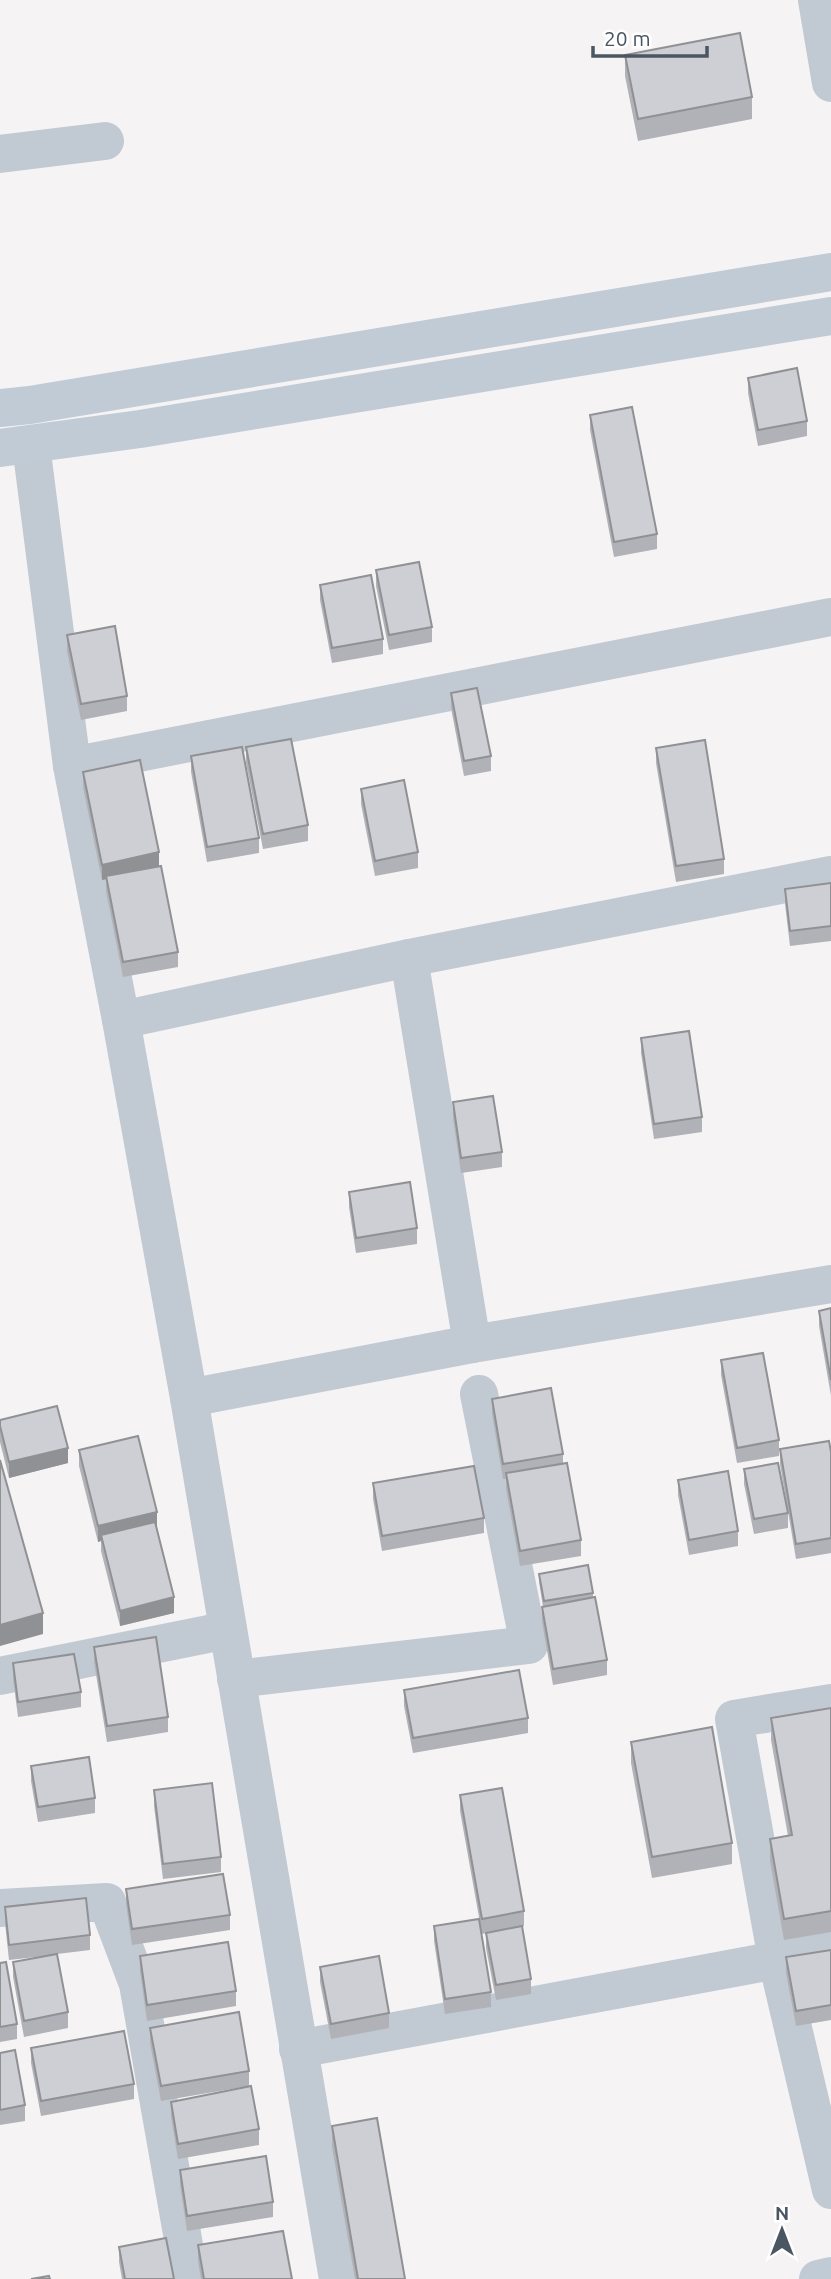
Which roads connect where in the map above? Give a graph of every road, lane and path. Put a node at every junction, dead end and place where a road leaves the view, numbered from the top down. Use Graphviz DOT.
graph roads {
  1 [pos="817,0"];
  2 [pos="831,83"];
  3 [pos="105,141"];
  4 [pos="0,154"];
  5 [pos="831,272"];
  6 [pos="831,316"];
  7 [pos="0,408"];
  8 [pos="15,447"];
  9 [pos="831,617"];
  10 [pos="72,766"];
  11 [pos="831,875"];
  12 [pos="409,958"];
  13 [pos="121,1020"];
  14 [pos="831,1284"];
  15 [pos="472,1344"];
  16 [pos="480,1394"];
  17 [pos="189,1398"];
  18 [pos="228,1630"];
  19 [pos="0,1676"];
  20 [pos="236,1679"];
  21 [pos="831,1703"];
  22 [pos="0,1908"];
  23 [pos="831,1950"];
  24 [pos="777,1960"];
  25 [pos="298,2049"];
  26 [pos="831,2190"];
  27 [pos="831,2276"];
  28 [pos="190,2279"];
  29 [pos="338,2279"];
  30 [pos="818,2279"];
  1 -- 2 [label="street"];
  3 -- 4 [label="street"];
  5 -- 7 [label="street"];
  6 -- 8 [label="street"];
  8 -- 10 [label="street"];
  9 -- 10 [label="street"];
  10 -- 13 [label="street"];
  11 -- 12 [label="street"];
  12 -- 13 [label="street"];
  12 -- 15 [label="street"];
  13 -- 17 [label="street"];
  14 -- 15 [label="street"];
  15 -- 17 [label="street"];
  16 -- 20 [label="street"];
  17 -- 18 [label="street"];
  18 -- 19 [label="street"];
  18 -- 20 [label="street"];
  20 -- 25 [label="street"];
  21 -- 24 [label="street"];
  22 -- 28 [label="street"];
  23 -- 24 [label="street"];
  24 -- 25 [label="street"];
  24 -- 26 [label="street"];
  25 -- 29 [label="street"];
  27 -- 30 [label="street"];
}
